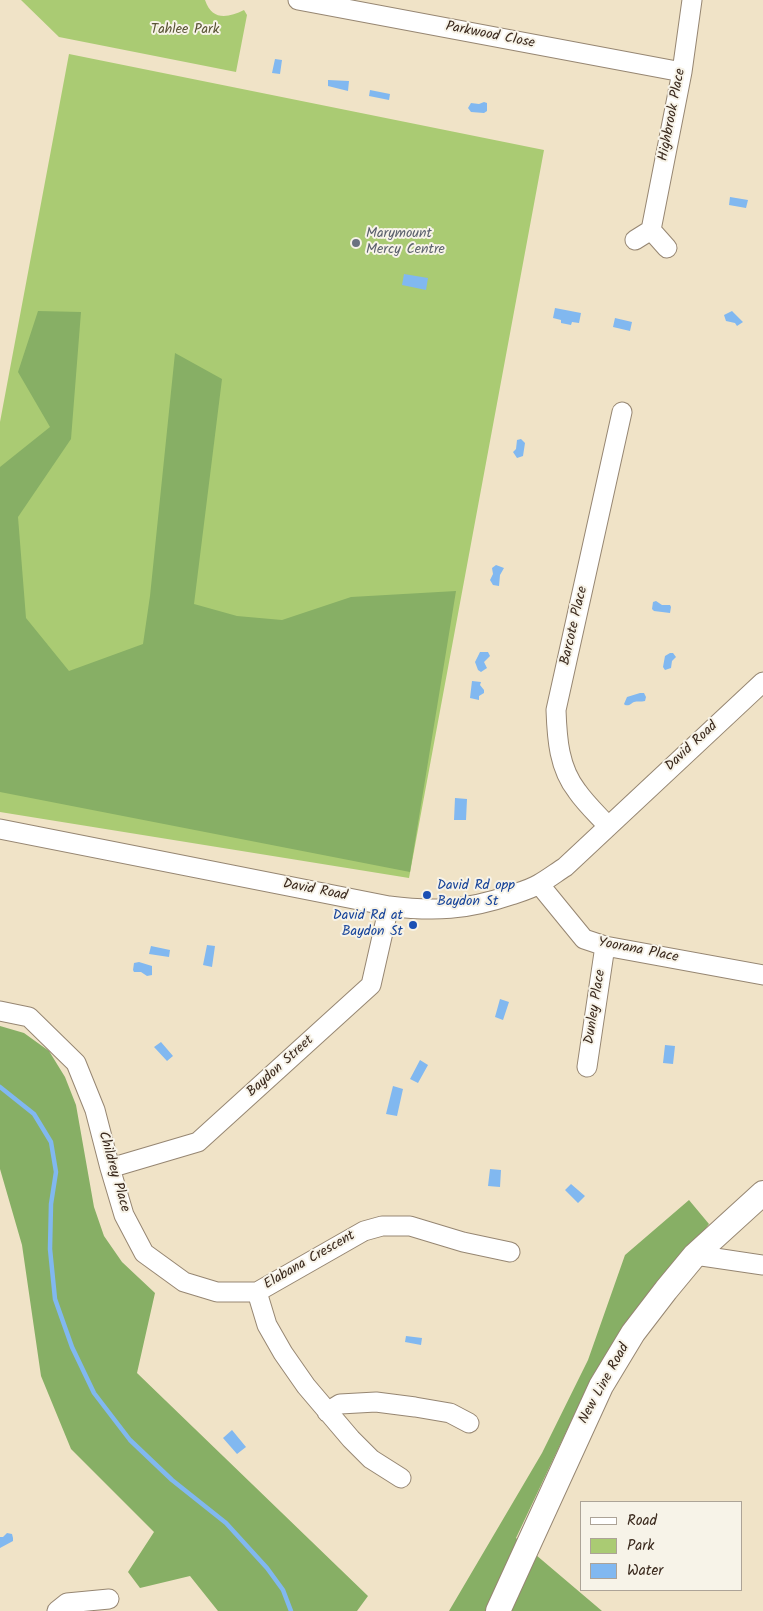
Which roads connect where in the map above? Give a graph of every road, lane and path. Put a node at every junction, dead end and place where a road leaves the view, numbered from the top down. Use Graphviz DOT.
graph roads {
  1 [pos="298,0"];
  2 [pos="692,0"];
  3 [pos="682,72"];
  4 [pos="667,248"];
  5 [pos="622,412"];
  6 [pos="763,682"];
  7 [pos="608,826"];
  8 [pos="0,829"];
  9 [pos="539,884"];
  10 [pos="389,906"];
  11 [pos="605,946"];
  12 [pos="763,975"];
  13 [pos="0,1011"];
  14 [pos="587,1067"];
  15 [pos="110,1168"];
  16 [pos="763,1193"];
  17 [pos="510,1252"];
  18 [pos="695,1255"];
  19 [pos="761,1265"];
  20 [pos="257,1292"];
  21 [pos="327,1412"];
  22 [pos="469,1423"];
  23 [pos="401,1478"];
  24 [pos="109,1599"];
  25 [pos="57,1611"];
  26 [pos="498,1611"];
  1 -- 3 [label="street, Parkwood Close"];
  2 -- 3 [label="street, Highbrook Place"];
  3 -- 4 [label="street, Highbrook Place"];
  5 -- 7 [label="street, Barcote Place"];
  6 -- 7 [label="street, David Road"];
  7 -- 9 [label="street, David Road"];
  8 -- 10 [label="street, David Road"];
  9 -- 10 [label="street, David Road"];
  9 -- 11 [label="street, Yoorana Place"];
  10 -- 15 [label="street, Baydon Street"];
  11 -- 12 [label="street, Yoorana Place"];
  11 -- 14 [label="street, Dunley Place"];
  13 -- 15 [label="street, Childrey Place"];
  15 -- 20 [label="street, Childrey Place"];
  16 -- 18 [label="main road, New Line Road"];
  17 -- 20 [label="street, Elabana Crescent"];
  18 -- 19 [label="street"];
  18 -- 26 [label="main road, New Line Road"];
  20 -- 21 [label="street, Elabana Crescent"];
  21 -- 22 [label="street"];
  21 -- 23 [label="street, Elabana Crescent"];
  24 -- 25 [label="street"];
}
